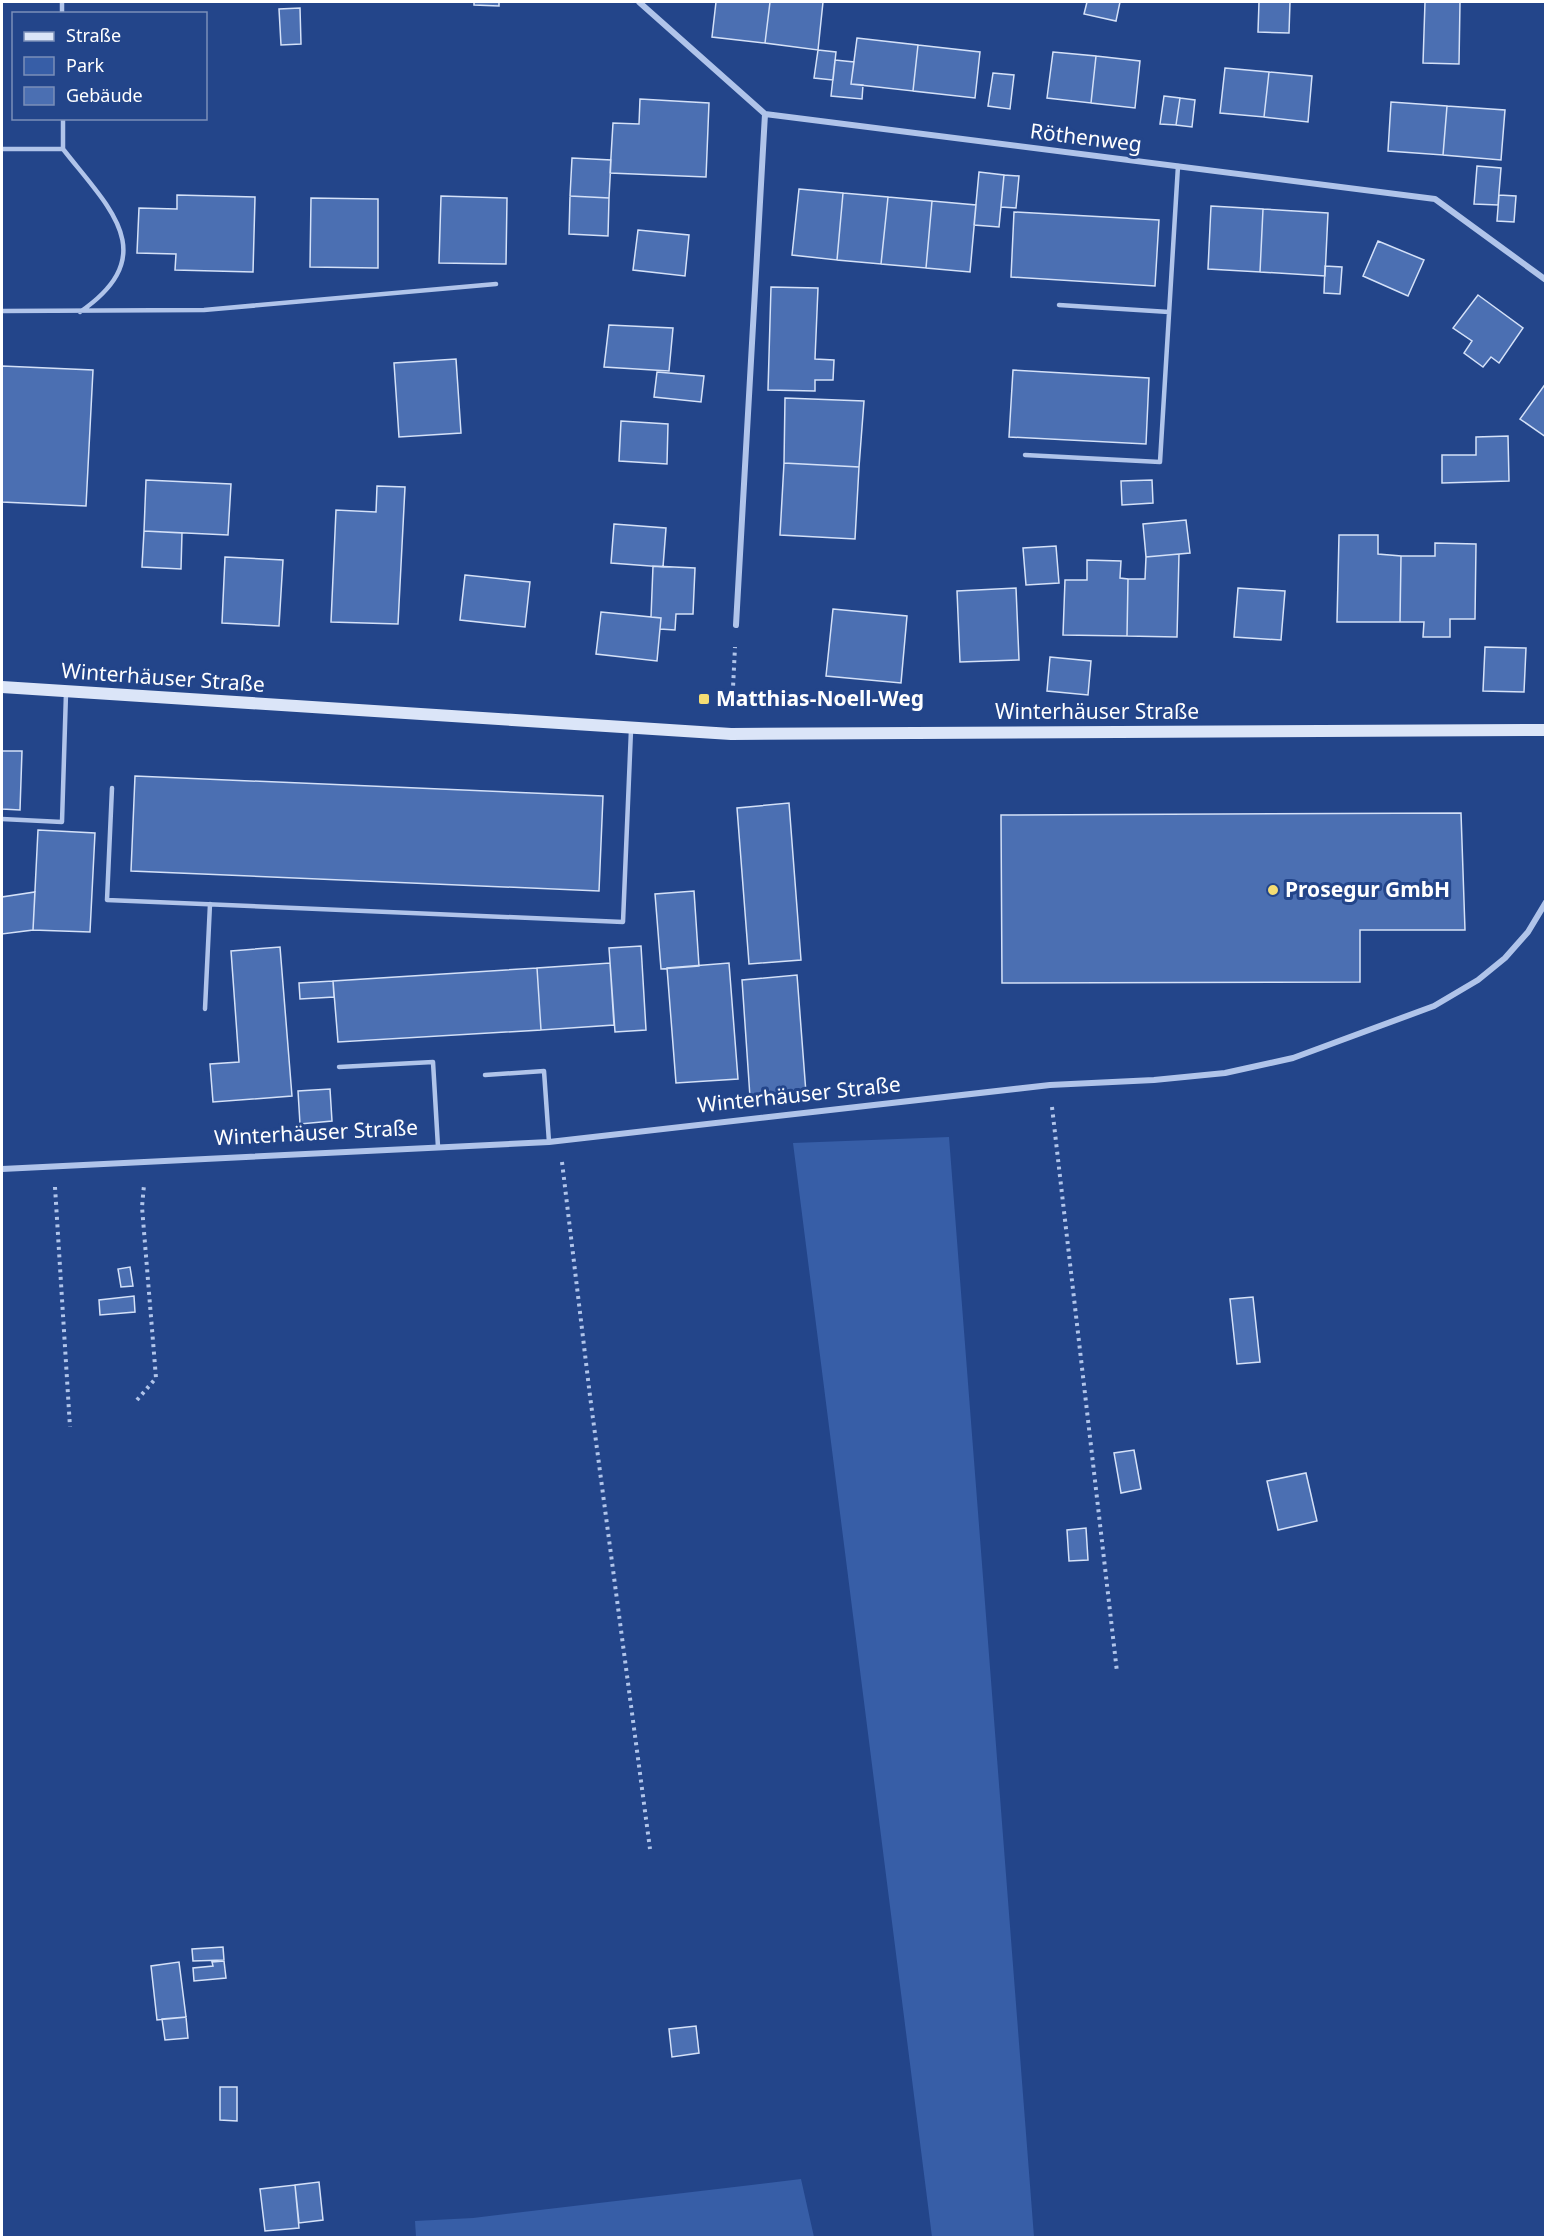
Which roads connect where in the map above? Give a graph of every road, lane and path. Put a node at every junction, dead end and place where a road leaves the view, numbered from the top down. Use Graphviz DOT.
graph roads {
  1 [pos="639,2"];
  2 [pos="765,114"];
  3 [pos="63,120"];
  4 [pos="2,149"];
  5 [pos="63,149"];
  6 [pos="1178,166"];
  7 [pos="1545,280"];
  8 [pos="496,284"];
  9 [pos="1059,305"];
  10 [pos="2,311"];
  11 [pos="80,312"];
  12 [pos="1169,312"];
  13 [pos="1024,455"];
  14 [pos="736,625"];
  15 [pos="2,687"];
  16 [pos="66,691"];
  17 [pos="632,727"];
  18 [pos="1545,730"];
  19 [pos="731,734"];
  20 [pos="112,788"];
  21 [pos="2,819"];
  22 [pos="1545,902"];
  23 [pos="210,904"];
  24 [pos="205,1009"];
  25 [pos="339,1068"];
  26 [pos="485,1075"];
  27 [pos="1050,1085"];
  28 [pos="560,1140"];
  29 [pos="549,1142"];
  30 [pos="438,1147"];
  31 [pos="157,1161"];
  32 [pos="54,1166"];
  33 [pos="2,1169"];
  34 [pos="137,1400"];
  35 [pos="70,1426"];
  36 [pos="1117,1672"];
  37 [pos="650,1849"];
  1 -- 2 [label="street"];
  2 -- 6 [label="street, Röthenweg"];
  2 -- 14 [label="street"];
  3 -- 5 [label="lane"];
  4 -- 5 [label="lane"];
  5 -- 11 [label="lane"];
  6 -- 7 [label="street, Röthenweg"];
  6 -- 12 [label="lane"];
  8 -- 11 [label="lane"];
  9 -- 12 [label="lane"];
  10 -- 11 [label="lane"];
  12 -- 13 [label="lane"];
  14 -- 19 [label="path"];
  15 -- 16 [label="main road, Winterhäuser Straße"];
  16 -- 17 [label="main road, Winterhäuser Straße"];
  16 -- 21 [label="lane"];
  17 -- 19 [label="main road, Winterhäuser Straße"];
  17 -- 23 [label="lane"];
  18 -- 19 [label="main road, Winterhäuser Straße"];
  20 -- 23 [label="lane"];
  22 -- 27 [label="street, Winterhäuser Straße"];
  23 -- 24 [label="lane"];
  25 -- 30 [label="lane"];
  26 -- 29 [label="lane"];
  27 -- 28 [label="street, Winterhäuser Straße"];
  27 -- 36 [label="path"];
  28 -- 29 [label="street, Winterhäuser Straße"];
  28 -- 37 [label="path"];
  29 -- 30 [label="street, Winterhäuser Straße"];
  30 -- 31 [label="street, Winterhäuser Straße"];
  31 -- 32 [label="street, Winterhäuser Straße"];
  31 -- 34 [label="path"];
  32 -- 33 [label="street, Winterhäuser Straße"];
  32 -- 35 [label="path"];
}
